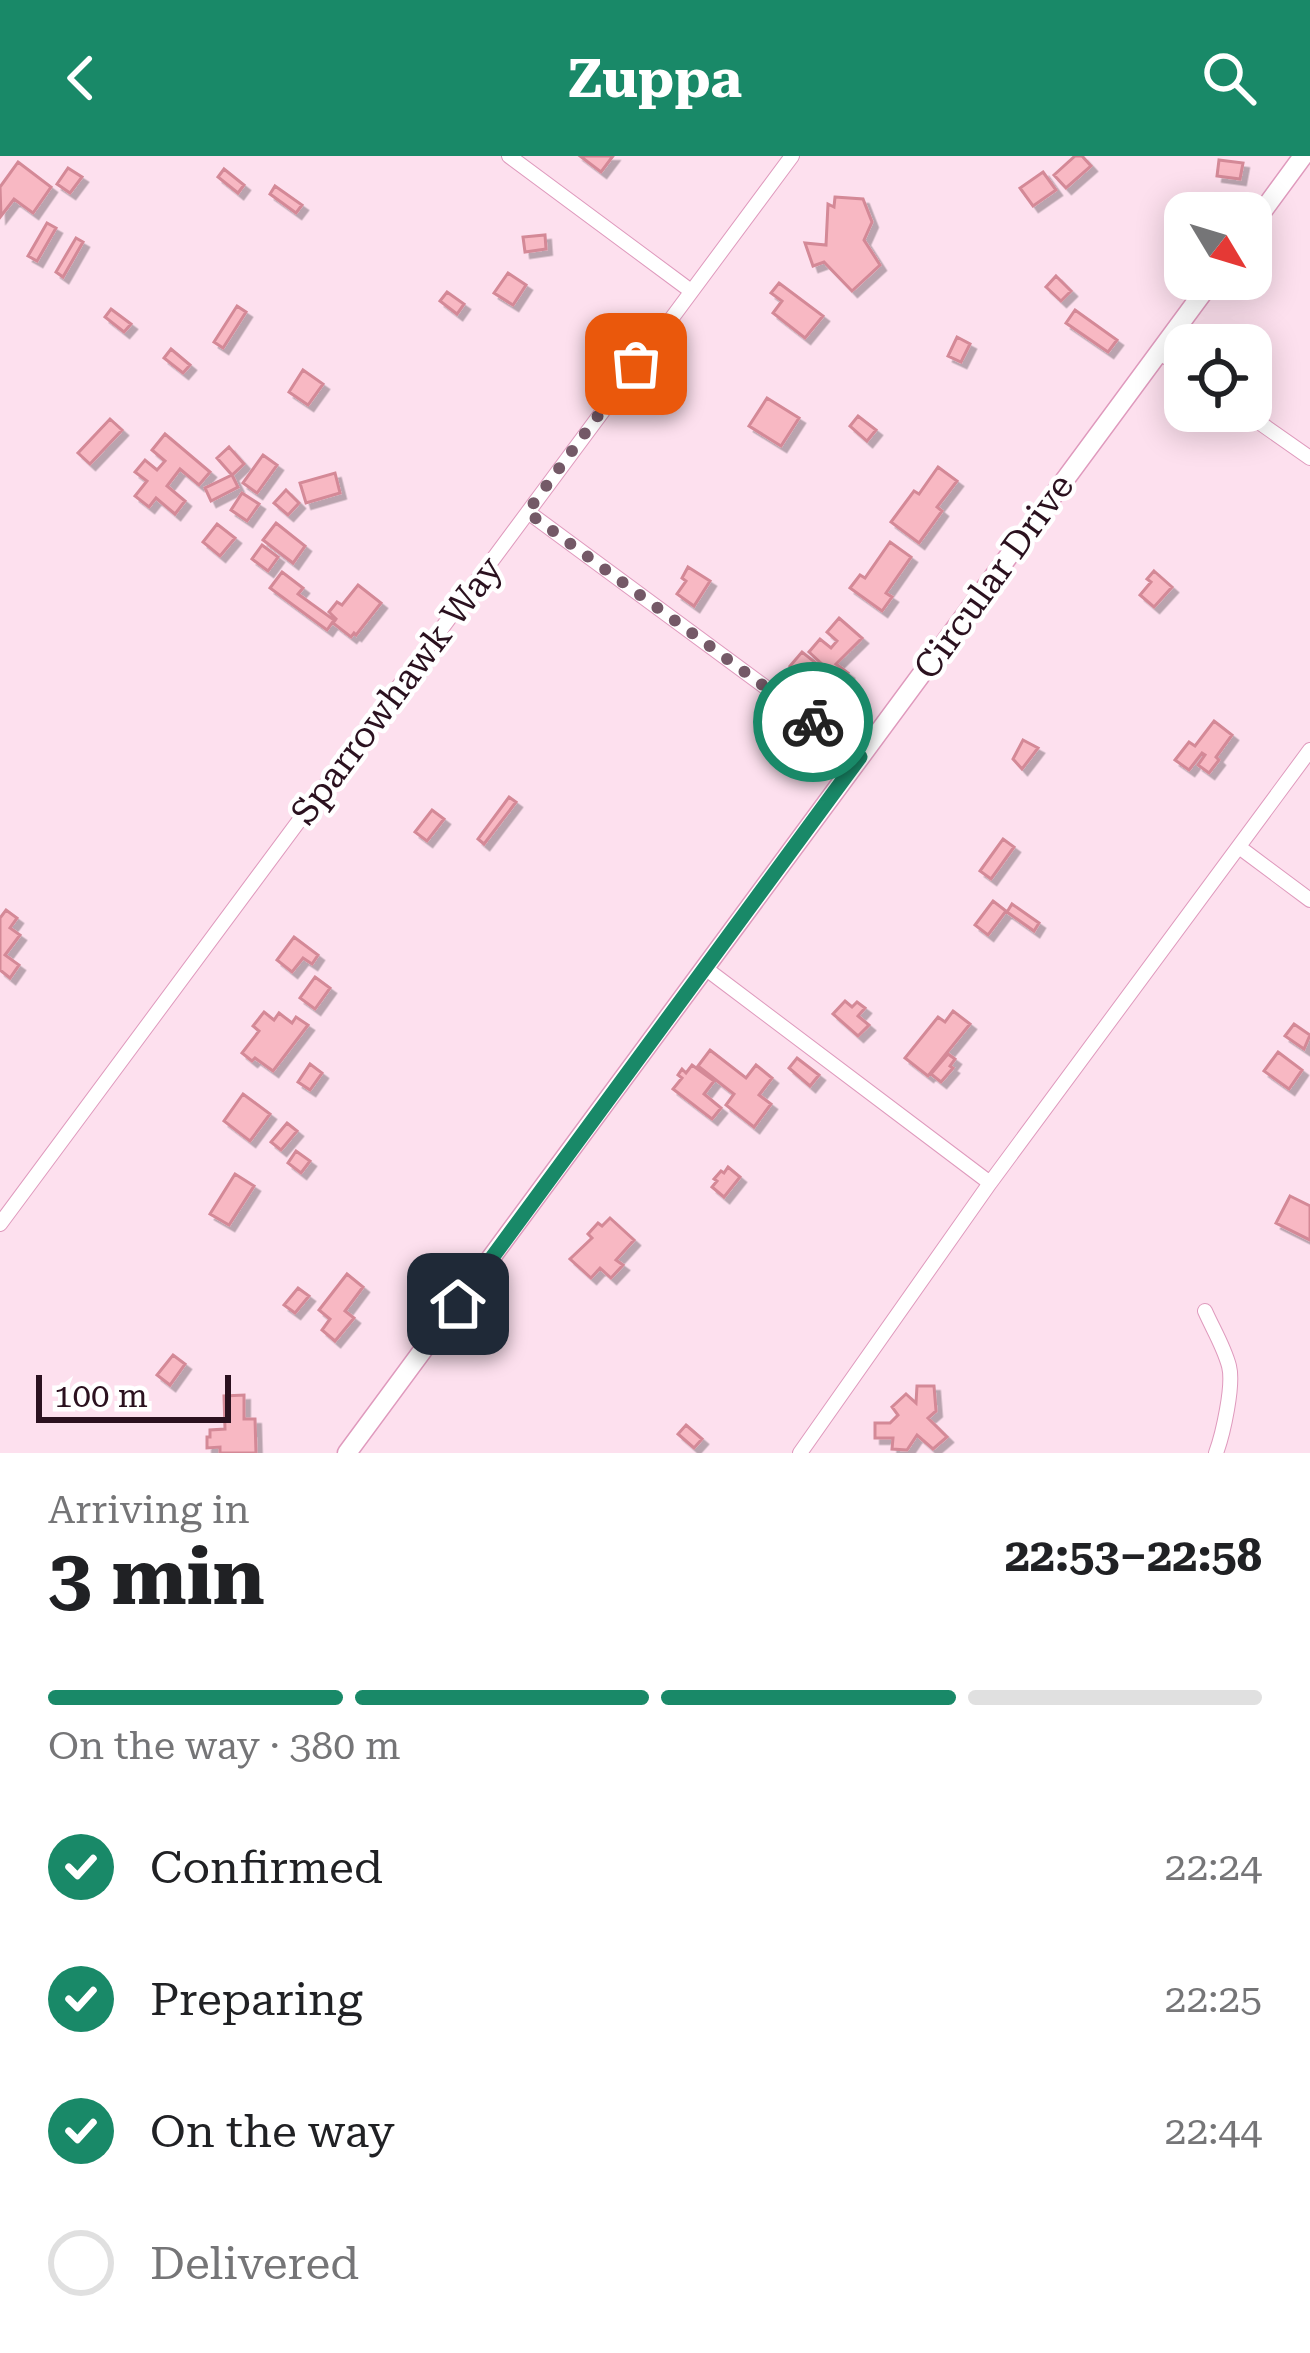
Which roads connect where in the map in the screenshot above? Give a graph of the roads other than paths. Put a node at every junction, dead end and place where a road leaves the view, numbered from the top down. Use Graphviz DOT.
graph roads {
  1 [pos="508,156"];
  2 [pos="792,156"];
  3 [pos="1304,156"];
  4 [pos="1272,199"];
  5 [pos="691,291"];
  6 [pos="1197,300"];
  7 [pos="1159,352"];
  8 [pos="1164,355"];
  9 [pos="1272,431"];
  10 [pos="1310,458"];
  11 [pos="527,512"];
  12 [pos="1310,750"];
  13 [pos="860,757"];
  14 [pos="1239,847"];
  15 [pos="1310,901"];
  16 [pos="705,968"];
  17 [pos="990,1183"];
  18 [pos="0,1224"];
  19 [pos="1205,1311"];
  20 [pos="347,1453"];
  21 [pos="800,1453"];
  22 [pos="1216,1453"];
  1 -- 5 [label="street"];
  2 -- 5 [label="street, Sparrowhawk Way"];
  3 -- 4 [label="street"];
  5 -- 11 [label="street, Sparrowhawk Way"];
  6 -- 7 [label="street, Circular Drive"];
  7 -- 8 [label="street"];
  7 -- 13 [label="street, Circular Drive"];
  9 -- 10 [label="street"];
  11 -- 13 [label="street"];
  11 -- 18 [label="street, Sparrowhawk Way"];
  12 -- 14 [label="street"];
  13 -- 16 [label="street, Circular Drive"];
  14 -- 15 [label="street"];
  14 -- 17 [label="street"];
  16 -- 17 [label="street"];
  16 -- 20 [label="street, Circular Drive"];
  17 -- 21 [label="street"];
  19 -- 22 [label="street"];
}
